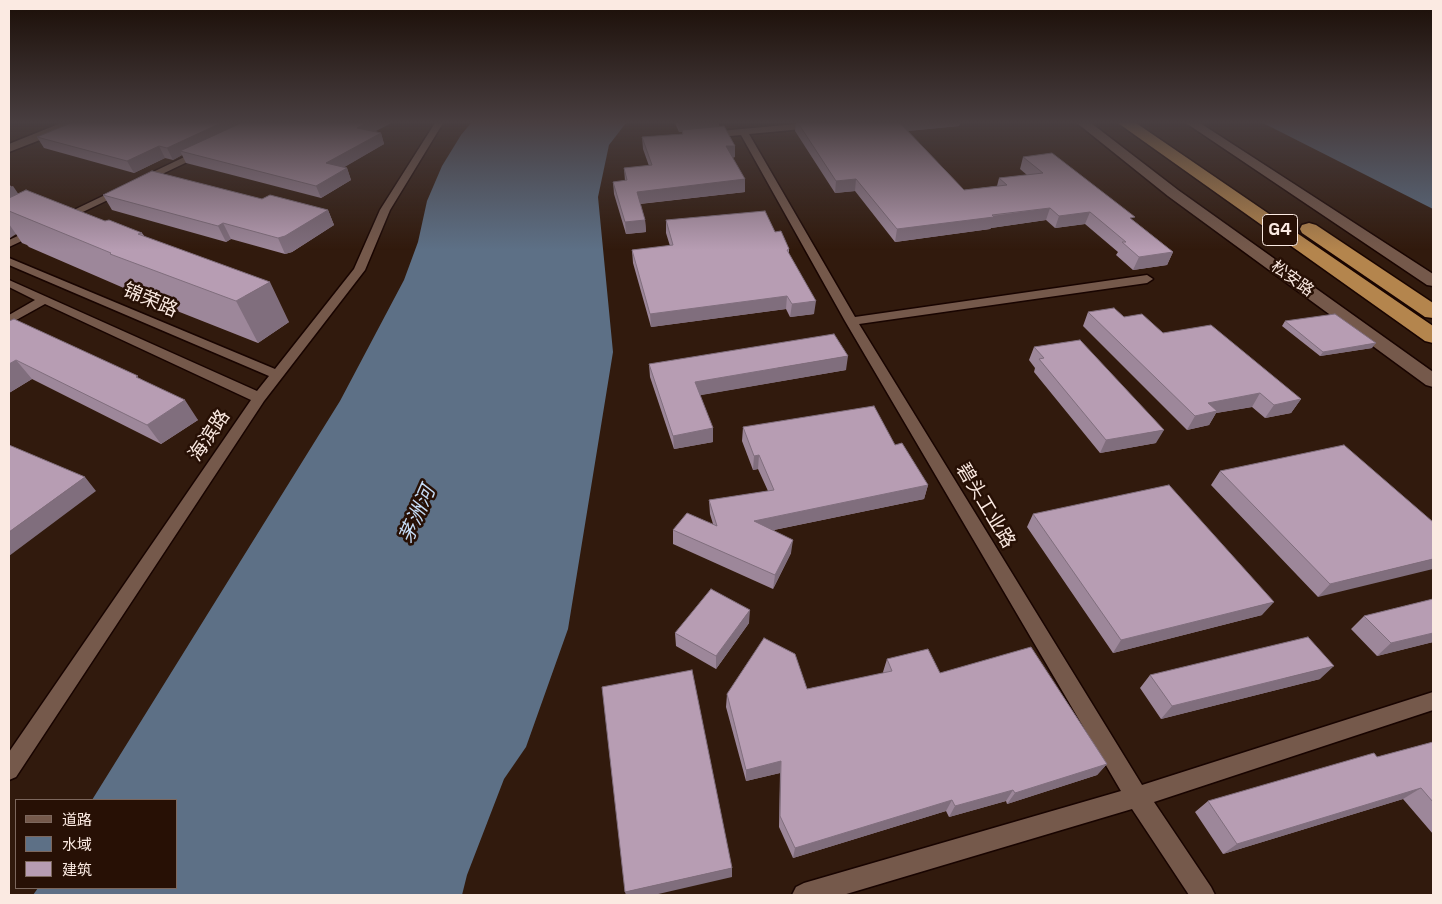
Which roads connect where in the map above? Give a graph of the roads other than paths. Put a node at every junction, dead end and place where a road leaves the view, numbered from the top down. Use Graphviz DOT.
graph roads {
  1 [pos="173,165"];
  2 [pos="413,165"];
  3 [pos="762,165"];
  4 [pos="1122,165"];
  5 [pos="1137,165"];
  6 [pos="1187,165"];
  7 [pos="1215,165"];
  8 [pos="1257,165"];
  9 [pos="1276,165"];
  10 [pos="1173,193"];
  11 [pos="9,244"];
  12 [pos="9,261"];
  13 [pos="1433,275"];
  14 [pos="1147,279"];
  15 [pos="1433,280"];
  16 [pos="9,283"];
  17 [pos="45,299"];
  18 [pos="1433,312"];
  19 [pos="9,320"];
  20 [pos="851,321"];
  21 [pos="1433,336"];
  22 [pos="277,375"];
  23 [pos="1433,381"];
  24 [pos="260,398"];
  25 [pos="1433,701"];
  26 [pos="9,770"];
  27 [pos="1137,797"];
  28 [pos="804,895"];
  29 [pos="1203,895"];
  1 -- 11 [label="street"];
  2 -- 22 [label="street, 海滨路"];
  3 -- 20 [label="street, 碧头工业路"];
  4 -- 10 [label="main road"];
  5 -- 10 [label="main road, 松安路"];
  6 -- 21 [label="highway, G4"];
  7 -- 18 [label="highway, G4"];
  8 -- 15 [label="main road"];
  9 -- 13 [label="main road"];
  10 -- 23 [label="main road, 松安路"];
  12 -- 22 [label="street, 锦荣路"];
  14 -- 20 [label="street"];
  16 -- 17 [label="street"];
  17 -- 19 [label="street"];
  17 -- 24 [label="street"];
  20 -- 27 [label="street, 碧头工业路"];
  22 -- 24 [label="street, 海滨路"];
  24 -- 26 [label="street, 海滨路"];
  25 -- 27 [label="street"];
  27 -- 28 [label="street"];
  27 -- 29 [label="street, 碧头工业路"];
}
